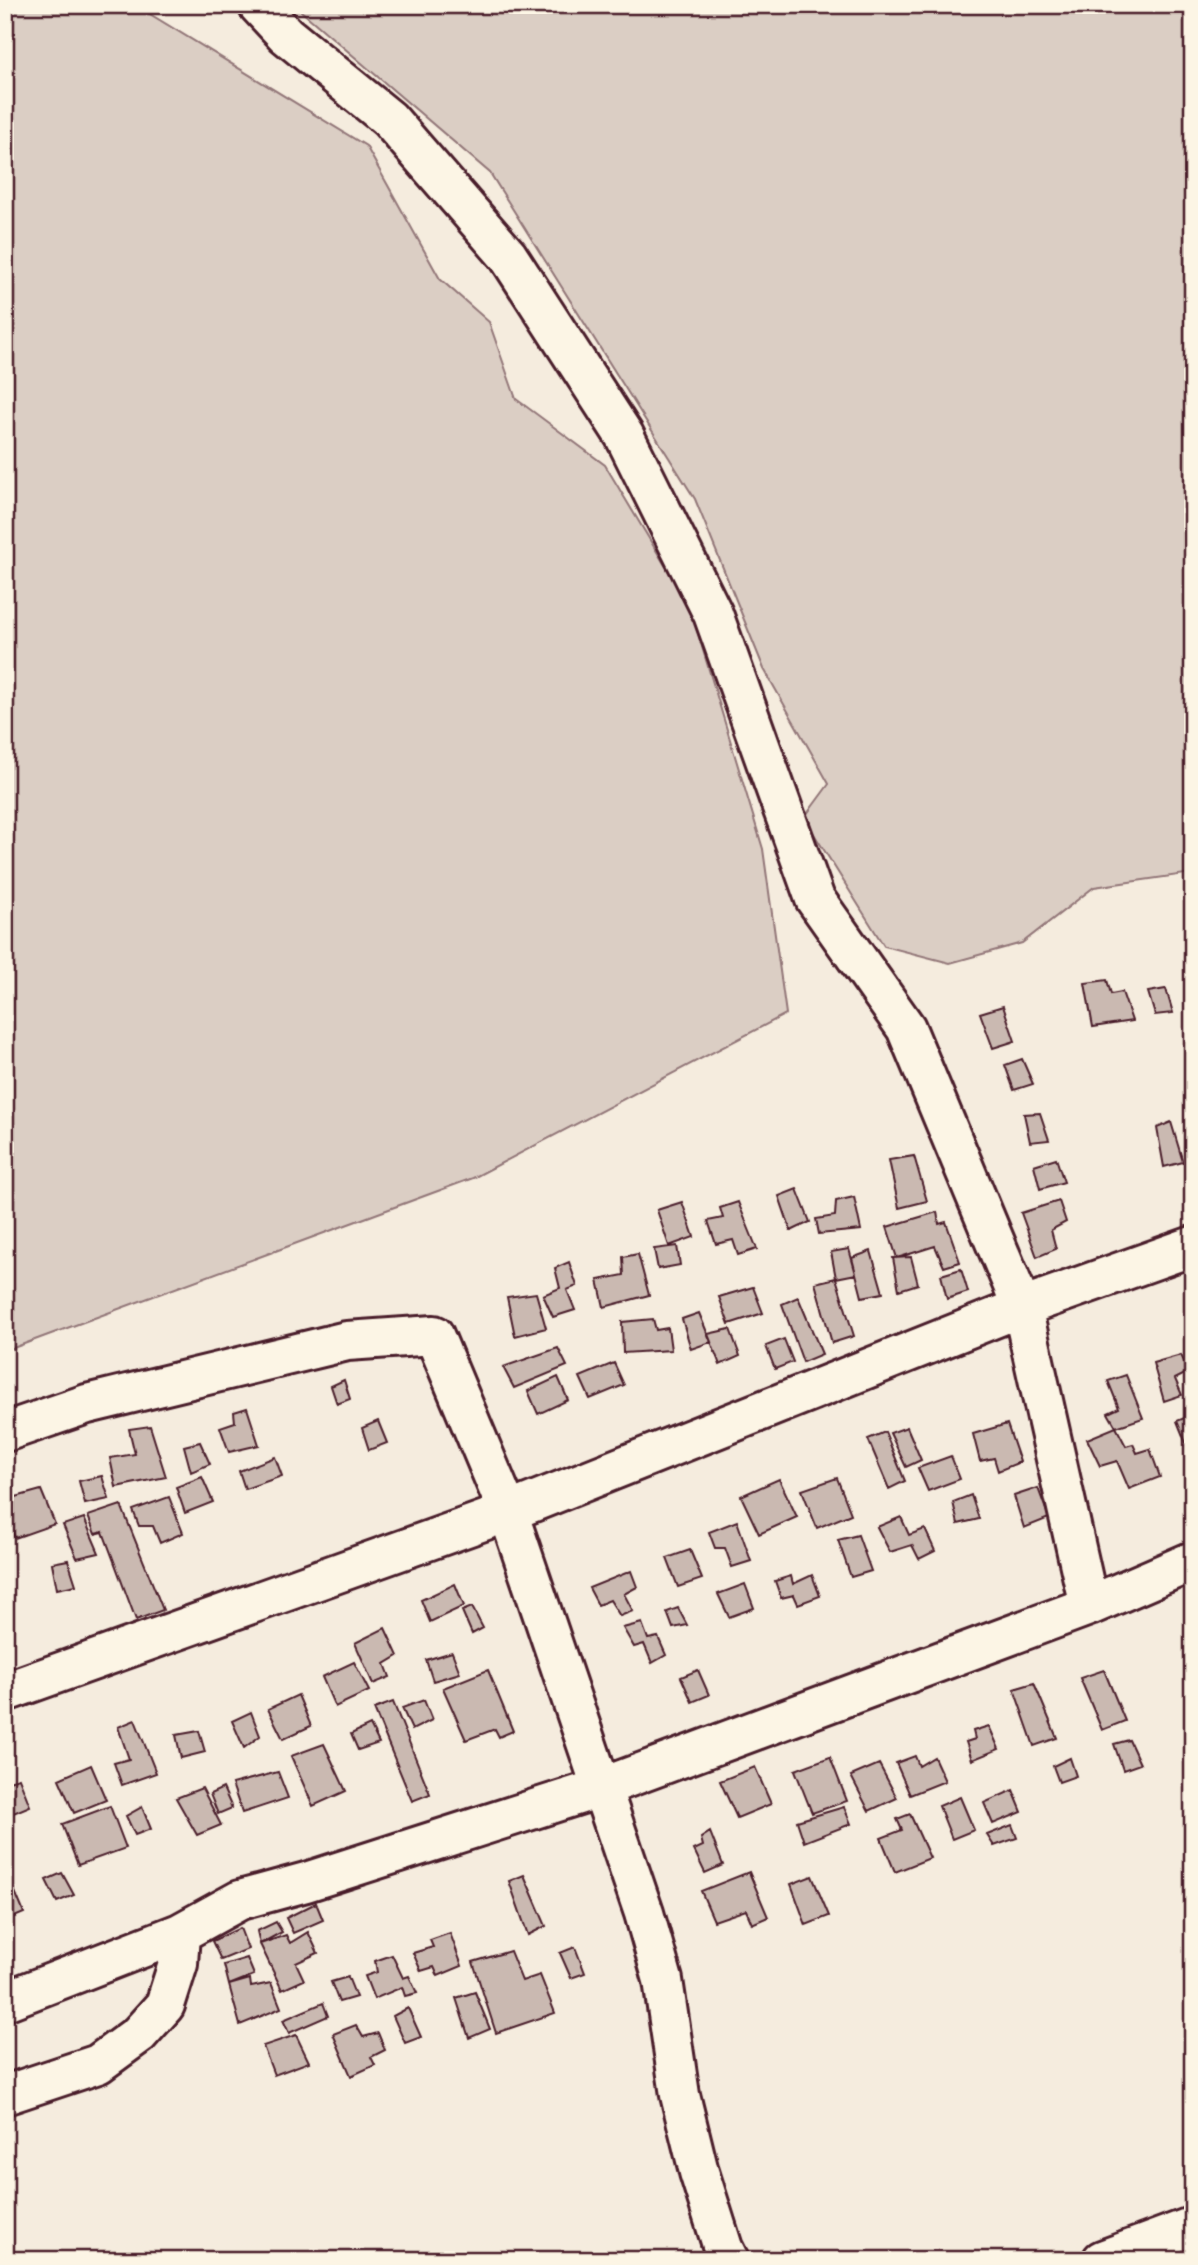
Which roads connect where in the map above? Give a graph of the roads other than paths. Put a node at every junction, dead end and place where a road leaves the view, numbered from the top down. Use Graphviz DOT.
graph roads {
  1 [pos="258,5"];
  2 [pos="1193,1246"];
  3 [pos="1022,1307"];
  4 [pos="5,1432"];
  5 [pos="508,1512"];
  6 [pos="1193,1562"];
  7 [pos="1089,1606"];
  8 [pos="5,1692"];
  9 [pos="600,1788"];
  10 [pos="180,1933"];
  11 [pos="5,2001"];
  12 [pos="5,2095"];
  13 [pos="1193,2226"];
  14 [pos="729,2260"];
  15 [pos="1102,2260"];
  1 -- 3 [label="street"];
  2 -- 3 [label="street"];
  3 -- 5 [label="street"];
  3 -- 7 [label="street"];
  4 -- 5 [label="street"];
  5 -- 8 [label="street"];
  5 -- 9 [label="street"];
  6 -- 7 [label="street"];
  7 -- 9 [label="street"];
  9 -- 10 [label="street"];
  9 -- 14 [label="street"];
  10 -- 11 [label="street"];
  10 -- 12 [label="street"];
  13 -- 15 [label="street"];
}
